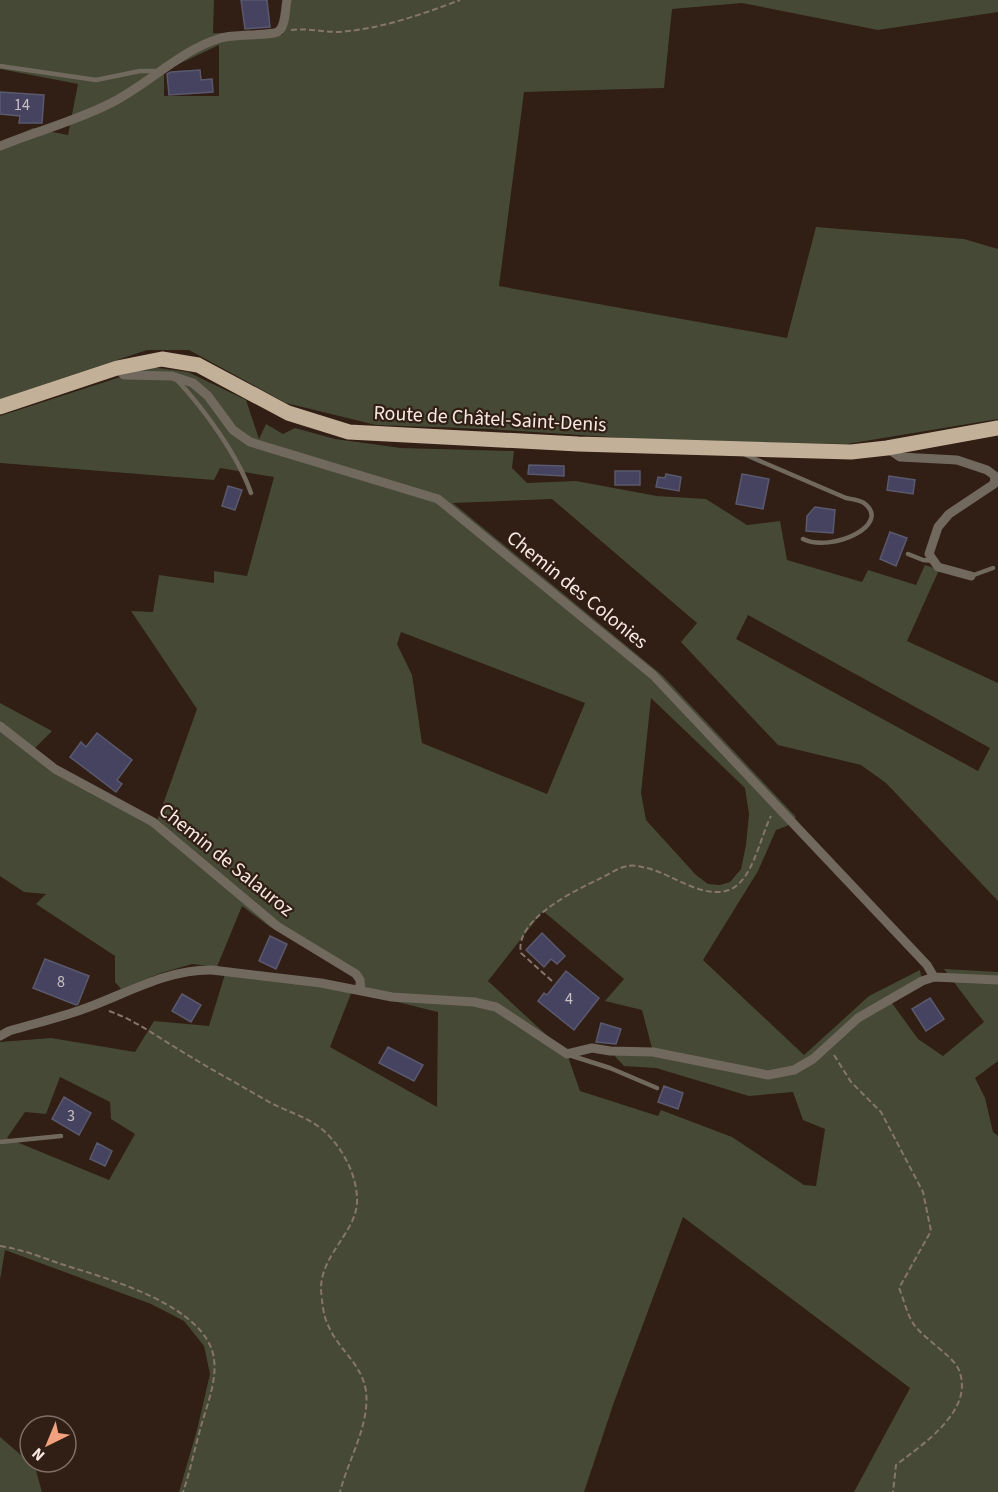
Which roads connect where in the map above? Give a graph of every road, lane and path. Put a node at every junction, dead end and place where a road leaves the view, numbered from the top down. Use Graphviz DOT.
graph roads {
  1 [pos="288,0"];
  2 [pos="460,0"];
  3 [pos="279,31"];
  4 [pos="0,66"];
  5 [pos="161,72"];
  6 [pos="0,146"];
  7 [pos="117,368"];
  8 [pos="174,376"];
  9 [pos="0,407"];
  10 [pos="998,428"];
  11 [pos="886,448"];
  12 [pos="735,450"];
  13 [pos="997,476"];
  14 [pos="251,493"];
  15 [pos="803,538"];
  16 [pos="908,554"];
  17 [pos="934,561"];
  18 [pos="993,568"];
  19 [pos="971,576"];
  20 [pos="0,726"];
  21 [pos="776,805"];
  22 [pos="934,977"];
  23 [pos="998,980"];
  24 [pos="552,981"];
  25 [pos="361,990"];
  26 [pos="97,1004"];
  27 [pos="0,1036"];
  28 [pos="828,1045"];
  29 [pos="567,1054"];
  30 [pos="657,1088"];
  31 [pos="61,1136"];
  32 [pos="0,1142"];
  33 [pos="0,1246"];
  34 [pos="183,1492"];
  35 [pos="340,1492"];
  36 [pos="893,1492"];
  1 -- 3 [label="street"];
  2 -- 3 [label="path"];
  3 -- 5 [label="street"];
  4 -- 5 [label="lane"];
  5 -- 6 [label="street"];
  7 -- 8 [label="street, Chemin des Colonies"];
  7 -- 9 [label="main road, Route de Châtel-Saint-Denis"];
  7 -- 12 [label="main road, Route de Châtel-Saint-Denis"];
  8 -- 14 [label="lane"];
  8 -- 21 [label="street, Chemin des Colonies"];
  10 -- 11 [label="main road, Route de Châtel-Saint-Denis"];
  11 -- 12 [label="main road, Route de Châtel-Saint-Denis"];
  11 -- 13 [label="street"];
  12 -- 15 [label="lane"];
  13 -- 17 [label="street"];
  16 -- 17 [label="lane"];
  17 -- 19 [label="street"];
  18 -- 19 [label="lane"];
  20 -- 25 [label="street, Chemin de Salauroz"];
  21 -- 22 [label="street, Chemin des Colonies"];
  21 -- 24 [label="path"];
  22 -- 23 [label="street"];
  22 -- 28 [label="street"];
  25 -- 26 [label="street"];
  25 -- 29 [label="street"];
  26 -- 27 [label="street"];
  26 -- 35 [label="path"];
  28 -- 29 [label="street"];
  28 -- 36 [label="path"];
  29 -- 30 [label="lane"];
  31 -- 32 [label="lane"];
  33 -- 34 [label="path"];
}
